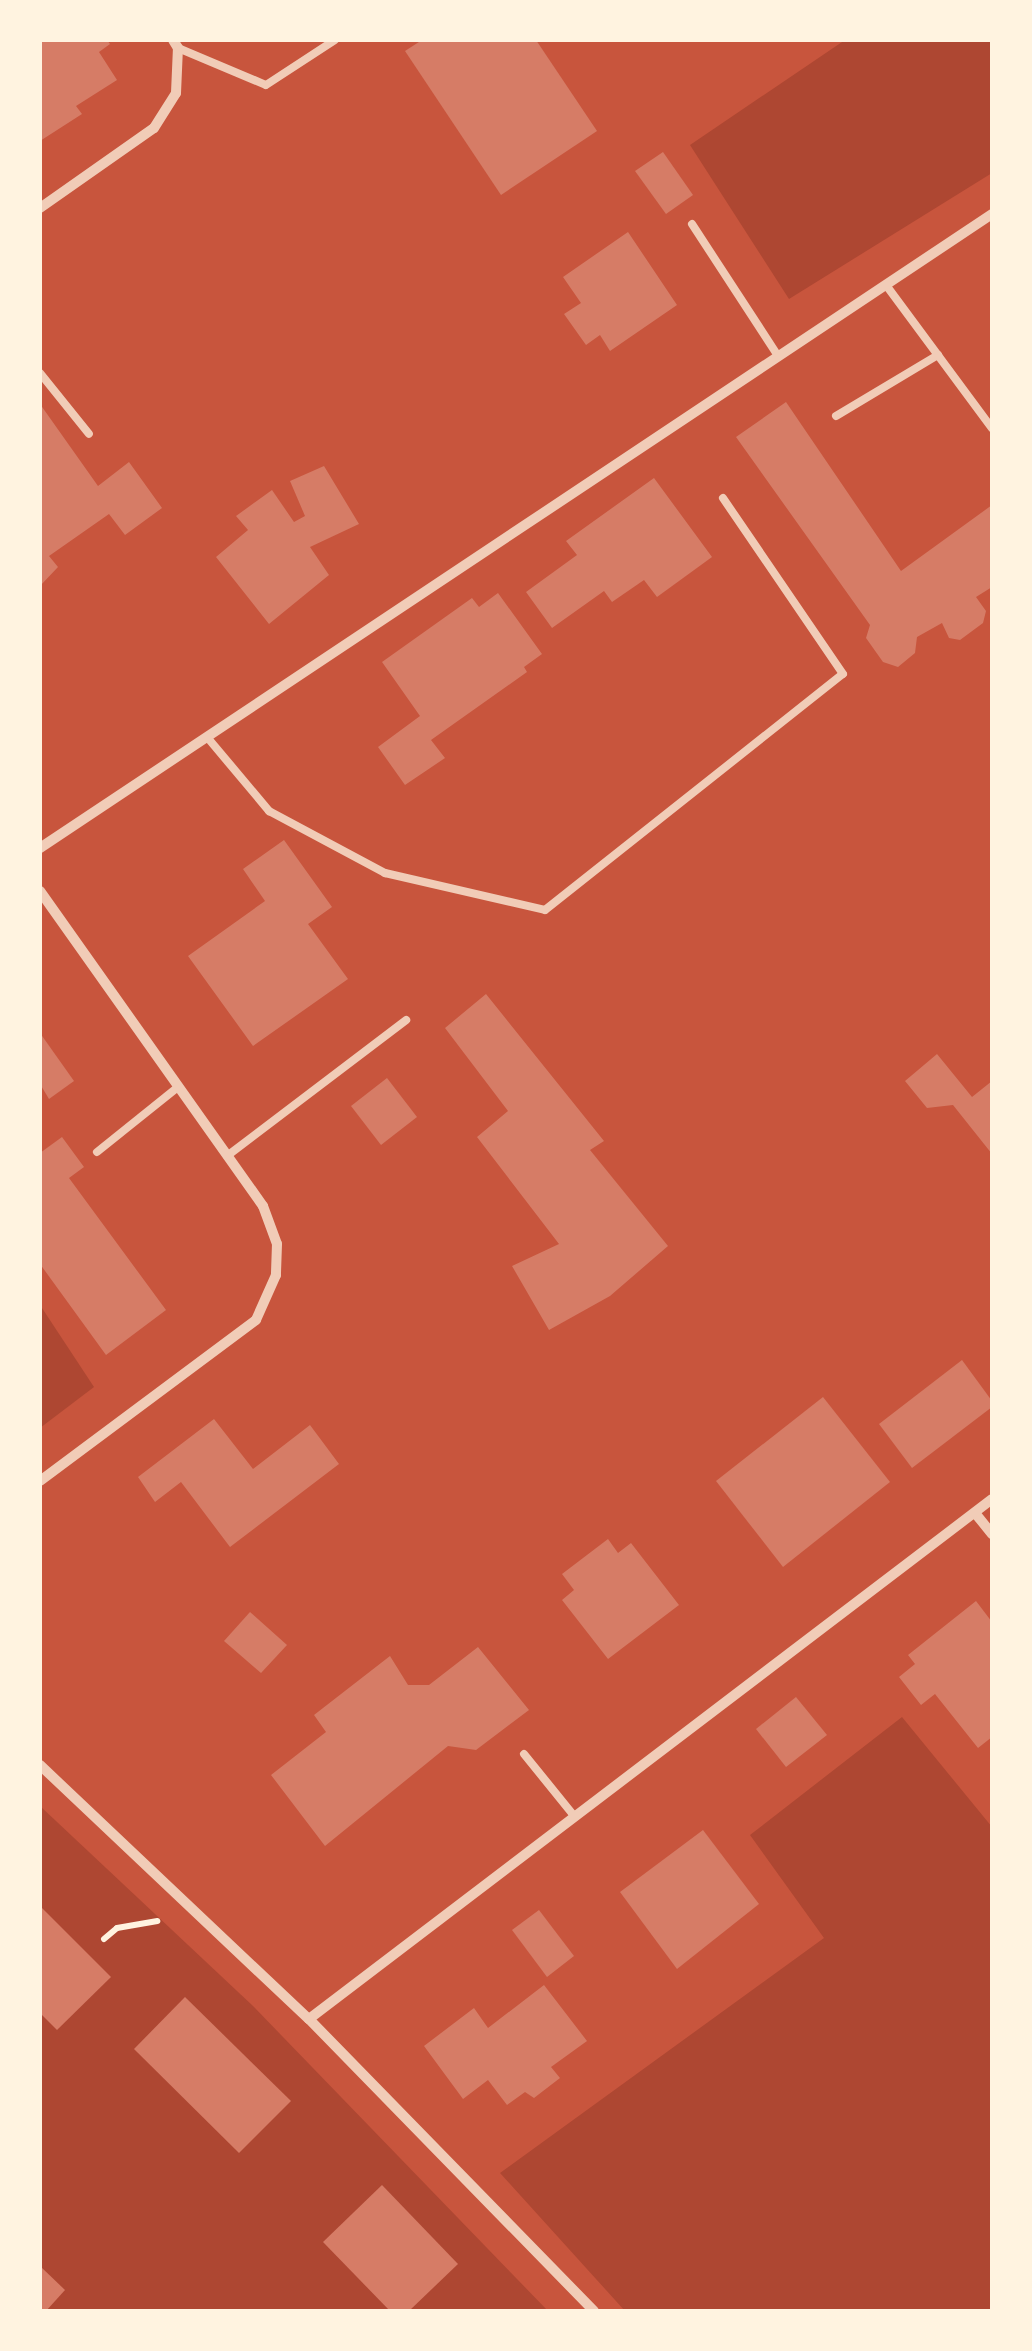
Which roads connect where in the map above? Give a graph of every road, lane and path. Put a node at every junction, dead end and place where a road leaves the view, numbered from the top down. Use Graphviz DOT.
graph roads {
  1 [pos="334,40"];
  2 [pos="176,44"];
  3 [pos="40,208"];
  4 [pos="992,214"];
  5 [pos="692,224"];
  6 [pos="886,285"];
  7 [pos="938,355"];
  8 [pos="778,356"];
  9 [pos="40,373"];
  10 [pos="836,416"];
  11 [pos="992,428"];
  12 [pos="89,434"];
  13 [pos="724,498"];
  14 [pos="207,737"];
  15 [pos="40,848"];
  16 [pos="40,891"];
  17 [pos="406,1020"];
  18 [pos="178,1087"];
  19 [pos="97,1152"];
  20 [pos="226,1156"];
  21 [pos="40,1481"];
  22 [pos="992,1499"];
  23 [pos="975,1513"];
  24 [pos="992,1534"];
  25 [pos="524,1754"];
  26 [pos="40,1765"];
  27 [pos="575,1817"];
  28 [pos="198,1913"];
  29 [pos="104,1940"];
  30 [pos="309,2018"];
  31 [pos="594,2311"];
  1 -- 2 [label="lane"];
  2 -- 3 [label="street"];
  4 -- 6 [label="street"];
  5 -- 8 [label="lane"];
  6 -- 7 [label="lane"];
  6 -- 8 [label="street"];
  7 -- 10 [label="lane"];
  7 -- 11 [label="lane"];
  8 -- 14 [label="street"];
  9 -- 12 [label="lane"];
  13 -- 14 [label="lane"];
  14 -- 15 [label="street"];
  16 -- 18 [label="street"];
  17 -- 20 [label="lane"];
  18 -- 19 [label="lane"];
  18 -- 20 [label="street"];
  20 -- 21 [label="street"];
  22 -- 23 [label="street"];
  23 -- 24 [label="street"];
  23 -- 27 [label="street"];
  25 -- 27 [label="lane"];
  26 -- 28 [label="street"];
  27 -- 30 [label="street"];
  28 -- 29 [label="path"];
  28 -- 30 [label="street"];
  30 -- 31 [label="street"];
}
